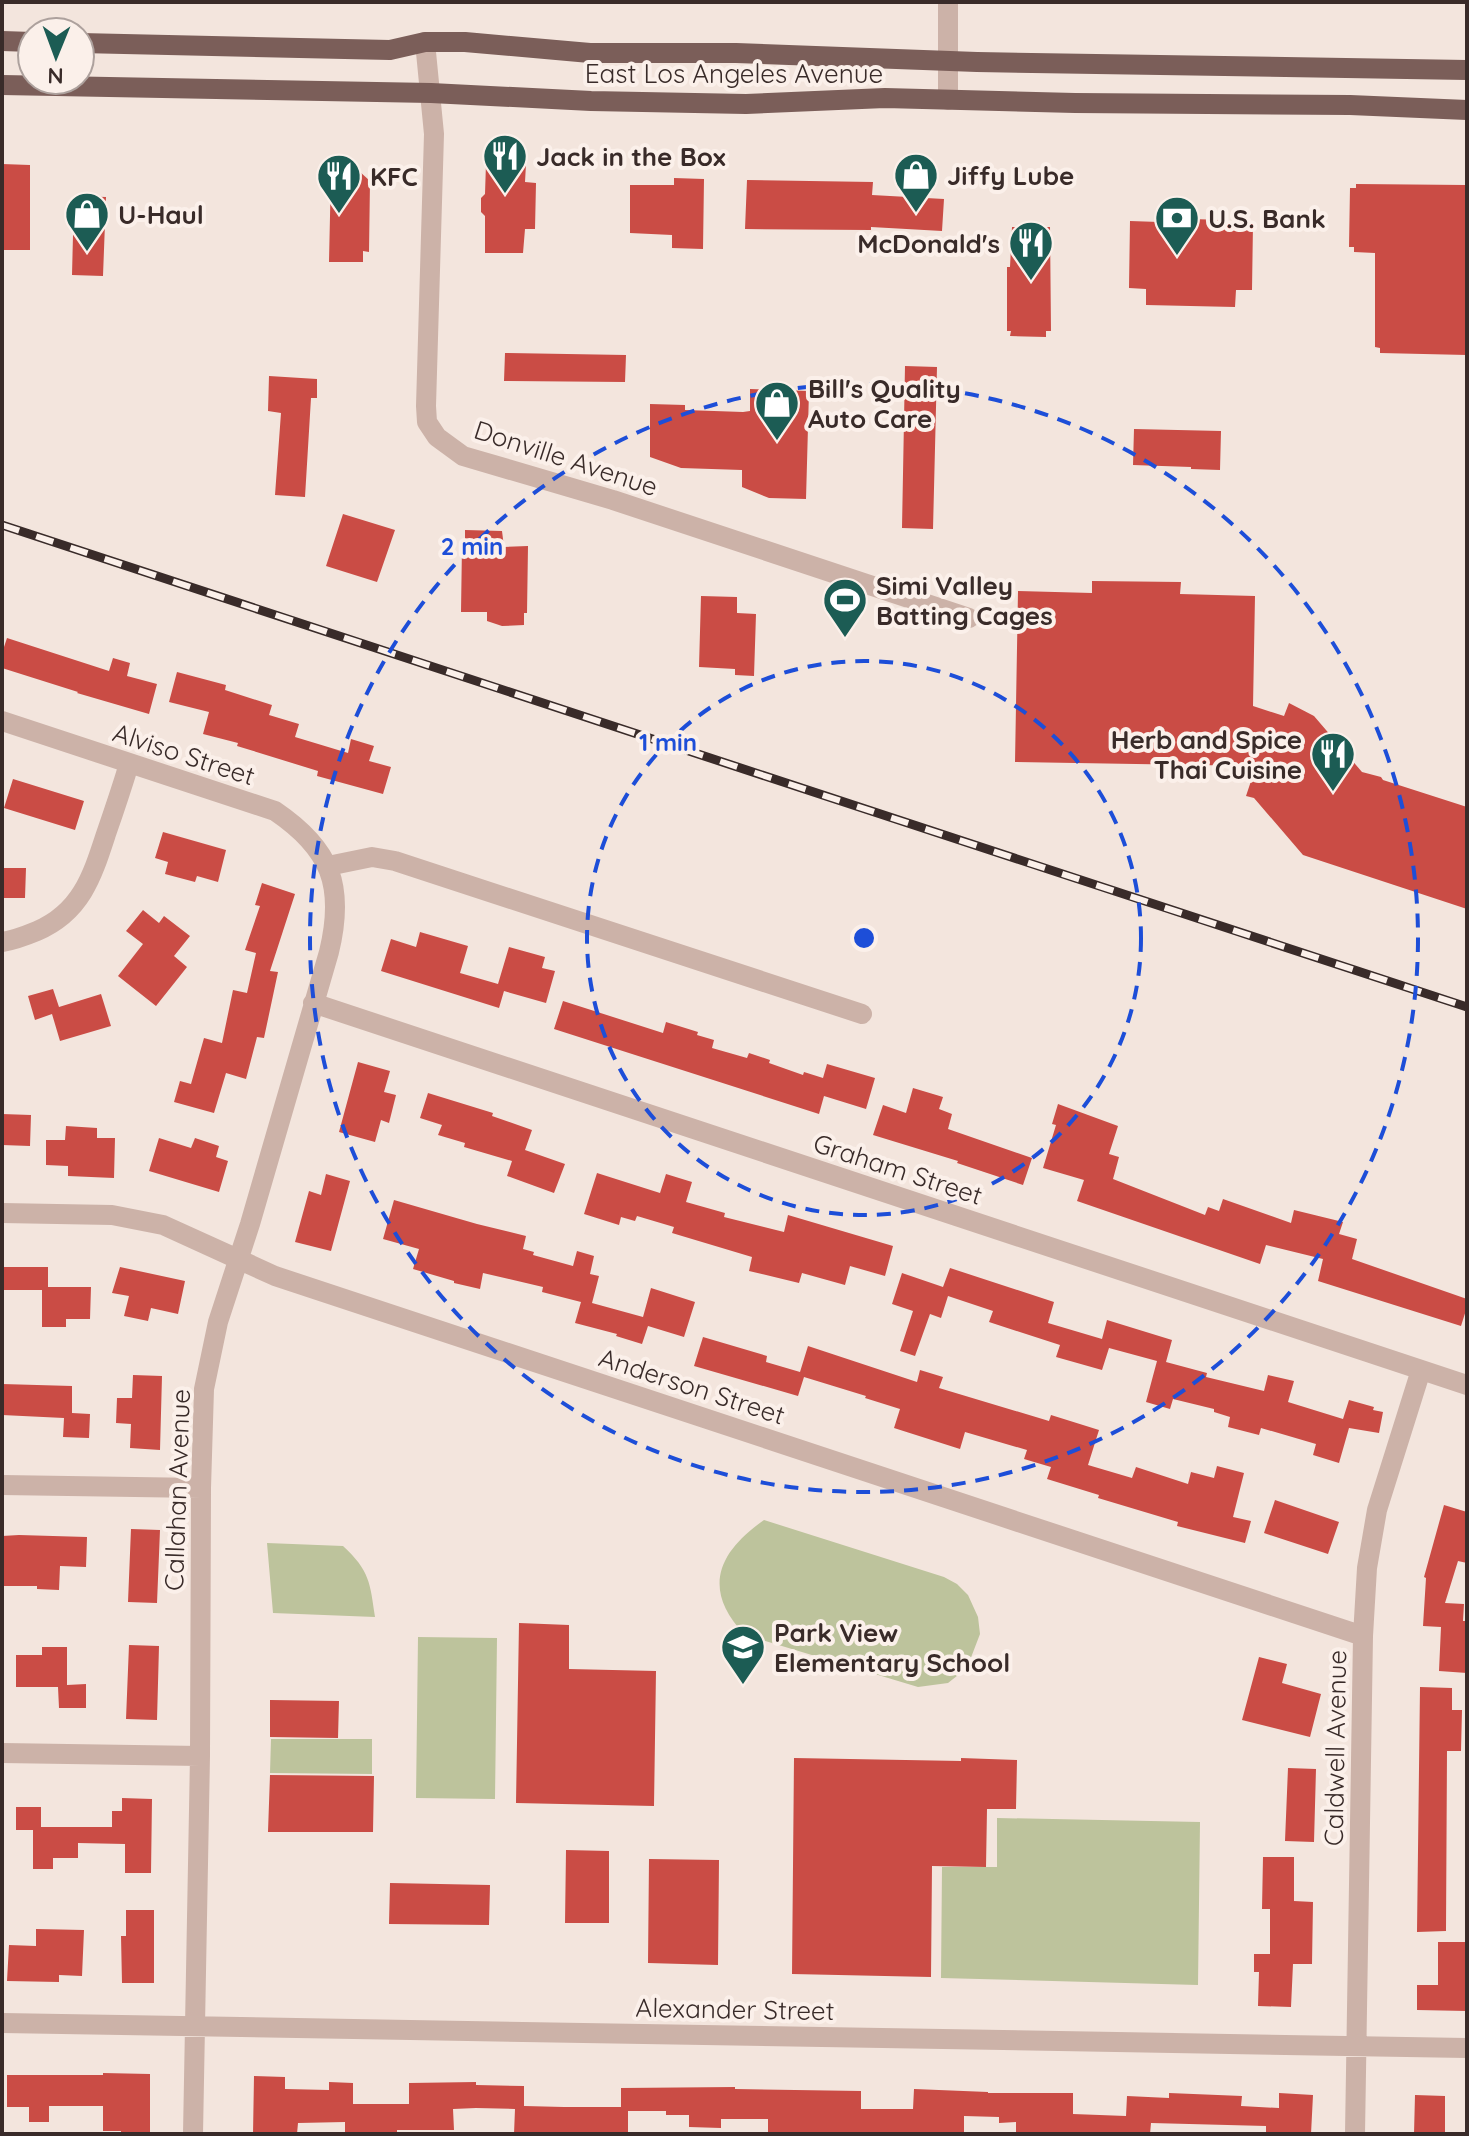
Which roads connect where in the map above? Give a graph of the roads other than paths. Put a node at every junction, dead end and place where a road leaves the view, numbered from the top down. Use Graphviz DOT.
graph roads {
  1 [pos="948,2"];
  2 [pos="425,42"];
  3 [pos="96,43"];
  4 [pos="948,61"];
  5 [pos="1467,70"];
  6 [pos="2,85"];
  7 [pos="431,93"];
  8 [pos="948,100"];
  9 [pos="1467,110"];
  10 [pos="969,618"];
  11 [pos="2,721"];
  12 [pos="129,764"];
  13 [pos="328,866"];
  14 [pos="2,942"];
  15 [pos="313,1003"];
  16 [pos="862,1014"];
  17 [pos="2,1213"];
  18 [pos="238,1259"];
  19 [pos="1421,1370"];
  20 [pos="1467,1385"];
  21 [pos="2,1485"];
  22 [pos="201,1488"];
  23 [pos="1363,1636"];
  24 [pos="2,1753"];
  25 [pos="200,1756"];
  26 [pos="2,2023"];
  27 [pos="195,2026"];
  28 [pos="1356,2046"];
  29 [pos="1467,2048"];
  30 [pos="193,2134"];
  31 [pos="1355,2134"];
  1 -- 4 [label="street"];
  2 -- 3 [label="main road, East Los Angeles Avenue"];
  2 -- 4 [label="main road, East Los Angeles Avenue"];
  2 -- 7 [label="street, Donville Avenue"];
  4 -- 5 [label="main road, East Los Angeles Avenue"];
  4 -- 8 [label="street"];
  6 -- 7 [label="main road, East Los Angeles Avenue"];
  7 -- 8 [label="main road, East Los Angeles Avenue"];
  7 -- 10 [label="street, Donville Avenue"];
  8 -- 9 [label="main road, East Los Angeles Avenue"];
  11 -- 12 [label="street, Alviso Street"];
  12 -- 13 [label="street, Alviso Street"];
  12 -- 14 [label="street"];
  13 -- 15 [label="street, Callahan Avenue"];
  13 -- 16 [label="street"];
  15 -- 18 [label="street, Callahan Avenue"];
  15 -- 19 [label="street, Graham Street"];
  17 -- 18 [label="street, Anderson Street"];
  18 -- 22 [label="street, Callahan Avenue"];
  18 -- 23 [label="street, Anderson Street"];
  19 -- 20 [label="street, Graham Street"];
  19 -- 23 [label="street, Caldwell Avenue"];
  21 -- 22 [label="street"];
  22 -- 25 [label="street, Callahan Avenue"];
  23 -- 28 [label="street, Caldwell Avenue"];
  24 -- 25 [label="street"];
  25 -- 27 [label="street, Callahan Avenue"];
  26 -- 27 [label="street, Alexander Street"];
  27 -- 28 [label="street, Alexander Street"];
  27 -- 30 [label="street, Callahan Avenue"];
  28 -- 29 [label="street, Alexander Street"];
  28 -- 31 [label="street, Caldwell Avenue"];
}
